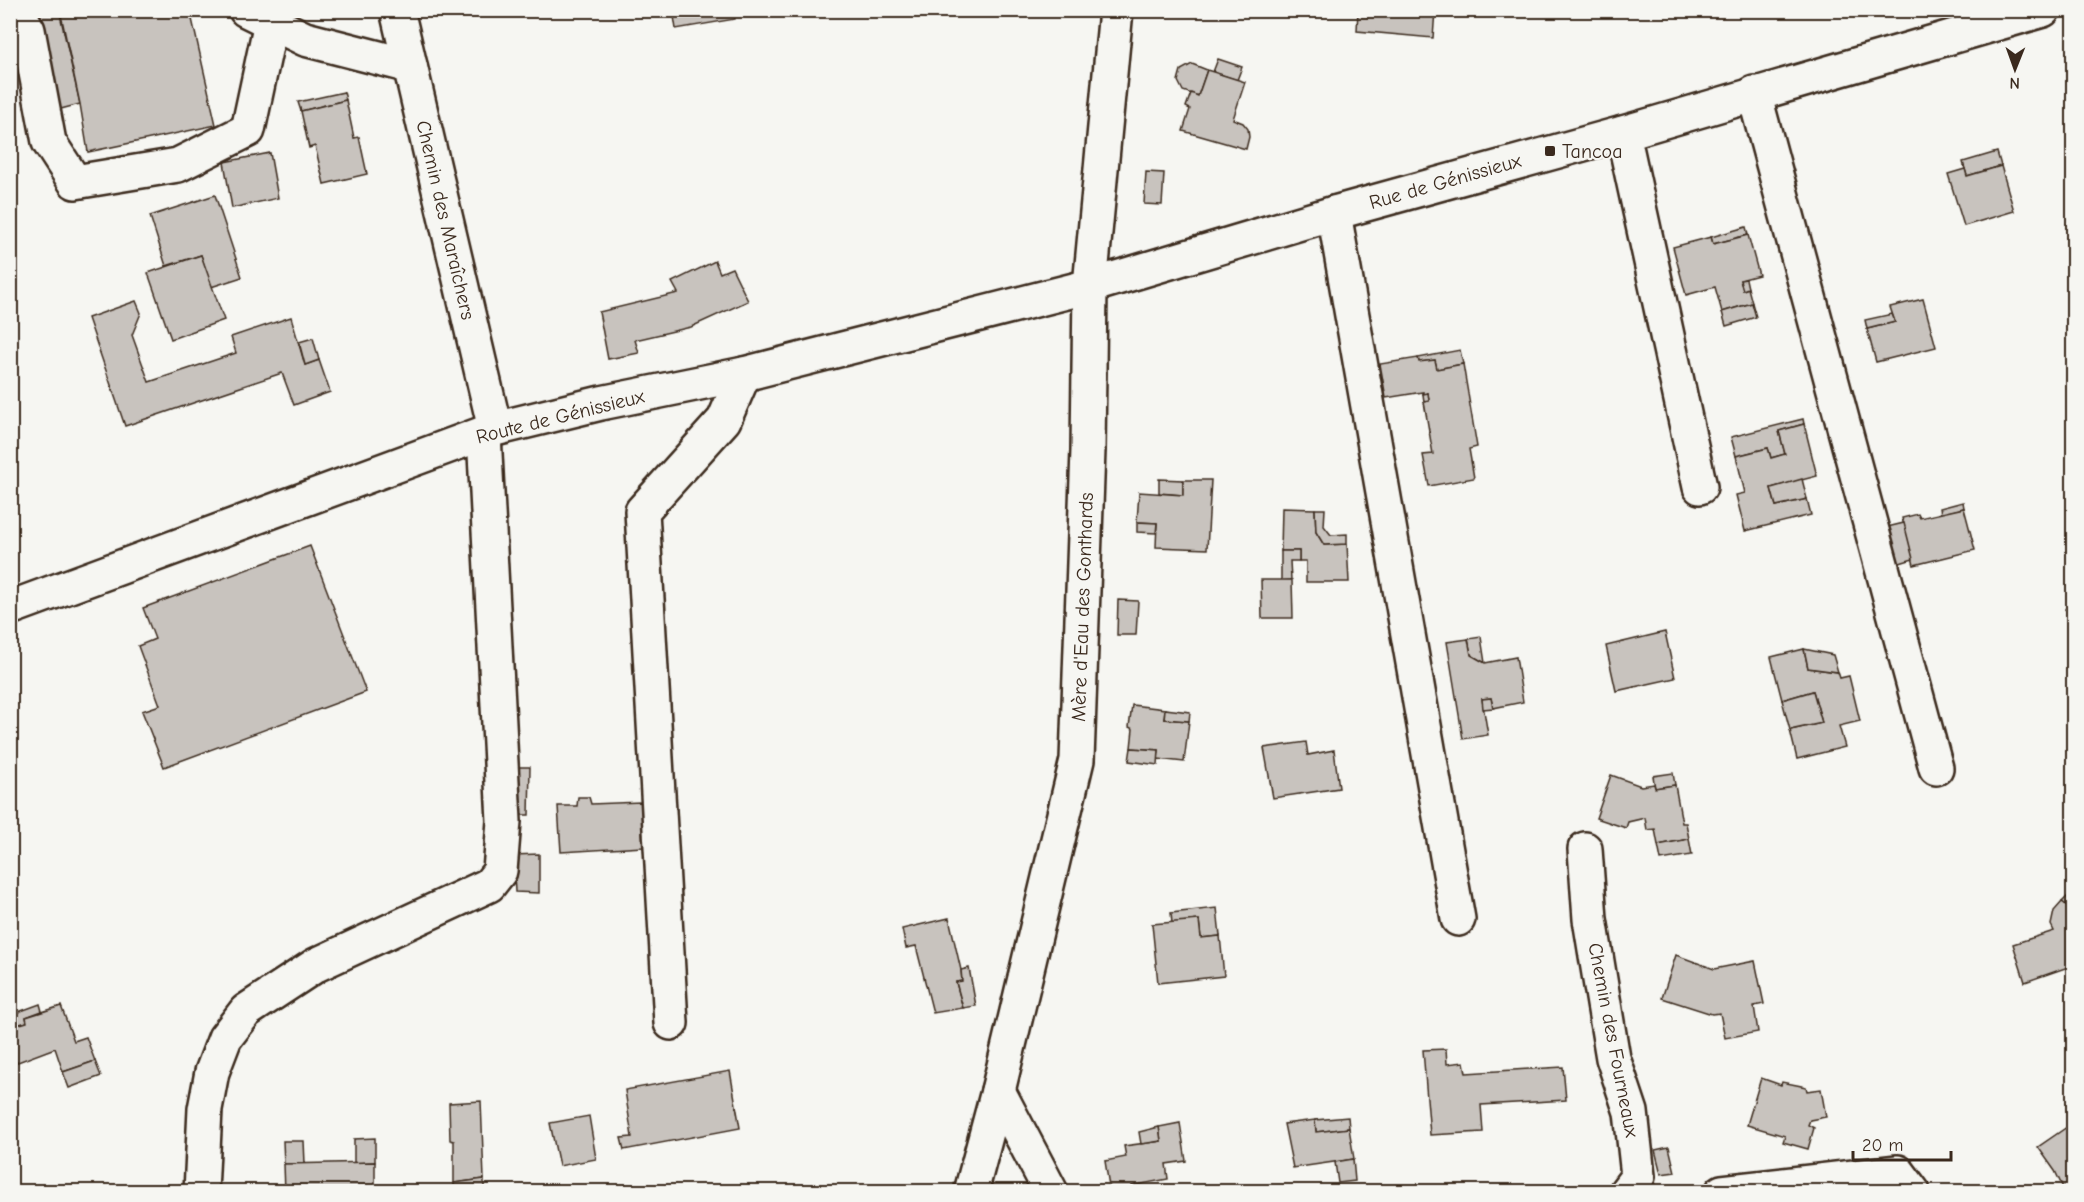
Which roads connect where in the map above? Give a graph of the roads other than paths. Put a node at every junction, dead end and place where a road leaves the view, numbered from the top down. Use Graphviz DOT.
graph roads {
  1 [pos="16,10"];
  2 [pos="397,10"];
  3 [pos="1116,10"];
  4 [pos="2043,10"];
  5 [pos="259,16"];
  6 [pos="410,66"];
  7 [pos="1754,93"];
  8 [pos="1623,133"];
  9 [pos="1334,213"];
  10 [pos="1090,286"];
  11 [pos="744,374"];
  12 [pos="490,431"];
  13 [pos="1700,487"];
  14 [pos="10,608"];
  15 [pos="1936,768"];
  16 [pos="1586,849"];
  17 [pos="1458,919"];
  18 [pos="671,1023"];
  19 [pos="998,1091"];
  20 [pos="201,1191"];
  21 [pos="971,1191"];
  22 [pos="1050,1191"];
  23 [pos="1626,1191"];
  24 [pos="1722,1191"];
  25 [pos="1913,1191"];
  1 -- 5 [label="street"];
  2 -- 6 [label="street, Chemin des Maraîchers"];
  3 -- 10 [label="street, Mère d'Eau des Gonthards"];
  4 -- 7 [label="street, Rue de Génissieux"];
  5 -- 6 [label="street"];
  6 -- 12 [label="street, Chemin des Maraîchers"];
  7 -- 8 [label="street, Rue de Génissieux"];
  7 -- 15 [label="street"];
  8 -- 9 [label="street, Rue de Génissieux"];
  8 -- 13 [label="street"];
  9 -- 10 [label="street, Rue de Génissieux"];
  9 -- 17 [label="street"];
  10 -- 11 [label="street, Route de Génissieux"];
  10 -- 19 [label="street, Mère d'Eau des Gonthards"];
  11 -- 12 [label="street, Route de Génissieux"];
  11 -- 18 [label="street"];
  12 -- 14 [label="street, Route de Génissieux"];
  12 -- 20 [label="street, Chemin des Maraîchers"];
  16 -- 23 [label="street, Chemin des Fourneaux"];
  19 -- 21 [label="street, Mère d'Eau des Gonthards"];
  19 -- 22 [label="street"];
  24 -- 25 [label="street"];
}
